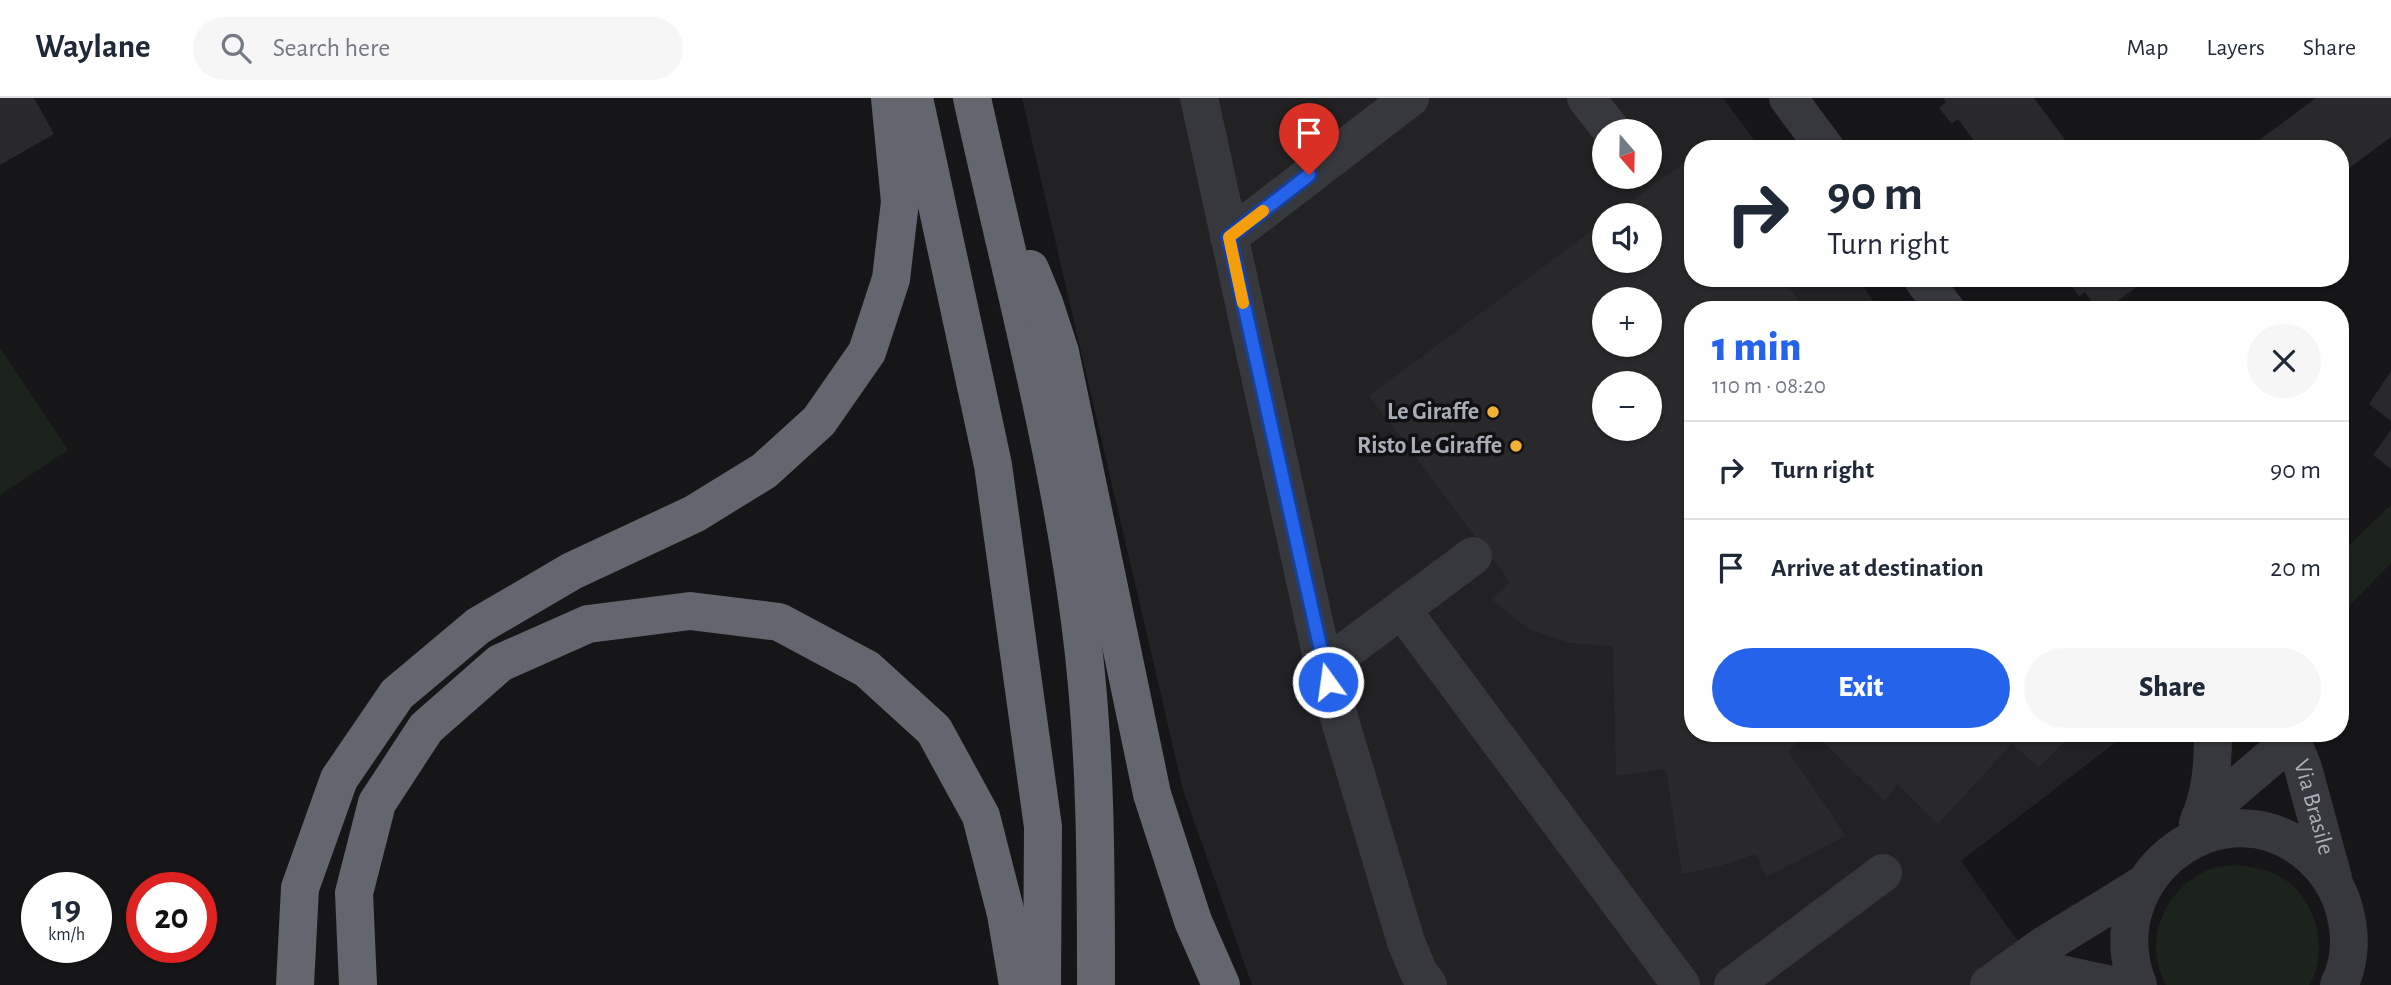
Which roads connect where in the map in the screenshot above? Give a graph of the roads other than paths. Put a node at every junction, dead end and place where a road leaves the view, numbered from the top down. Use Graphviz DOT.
graph roads {
  1 [pos="890,98"];
  2 [pos="914,98"];
  3 [pos="972,98"];
  4 [pos="1199,98"];
  5 [pos="1410,98"];
  6 [pos="1586,98"];
  7 [pos="1788,98"];
  8 [pos="1603,119"];
  9 [pos="1819,140"];
  10 [pos="989,178"];
  11 [pos="1229,237"];
  12 [pos="1473,556"];
  13 [pos="1402,610"];
  14 [pos="1324,667"];
  15 [pos="2213,742"];
  16 [pos="2281,742"];
  17 [pos="2287,742"];
  18 [pos="2194,830"];
  19 [pos="1884,873"];
  20 [pos="2144,884"];
  21 [pos="2336,887"];
  22 [pos="300,888"];
  23 [pos="1778,972"];
  24 [pos="1998,979"];
  25 [pos="295,985"];
  26 [pos="313,985"];
  27 [pos="358,985"];
  28 [pos="1018,985"];
  29 [pos="1042,985"];
  30 [pos="1096,985"];
  31 [pos="1221,985"];
  32 [pos="1428,985"];
  33 [pos="1681,985"];
  34 [pos="1734,985"];
  35 [pos="2112,985"];
  36 [pos="2138,985"];
  37 [pos="2339,985"];
  1 -- 22 [label="highway"];
  2 -- 29 [label="highway"];
  3 -- 10 [label="highway"];
  4 -- 11 [label="street"];
  5 -- 11 [label="street"];
  6 -- 8 [label="street"];
  7 -- 9 [label="street"];
  10 -- 30 [label="highway"];
  10 -- 31 [label="highway"];
  11 -- 14 [label="street"];
  12 -- 13 [label="street"];
  13 -- 14 [label="street"];
  13 -- 33 [label="street"];
  14 -- 32 [label="street"];
  15 -- 18 [label="street"];
  16 -- 18 [label="street"];
  17 -- 21 [label="street, Via Brasile"];
  18 -- 20 [label="street"];
  18 -- 21 [label="street"];
  19 -- 23 [label="street"];
  20 -- 24 [label="street"];
  20 -- 36 [label="street"];
  21 -- 37 [label="street, Via Brasile"];
  22 -- 25 [label="highway"];
  22 -- 26 [label="highway"];
  23 -- 34 [label="street"];
  24 -- 35 [label="street"];
  27 -- 28 [label="highway"];
}
